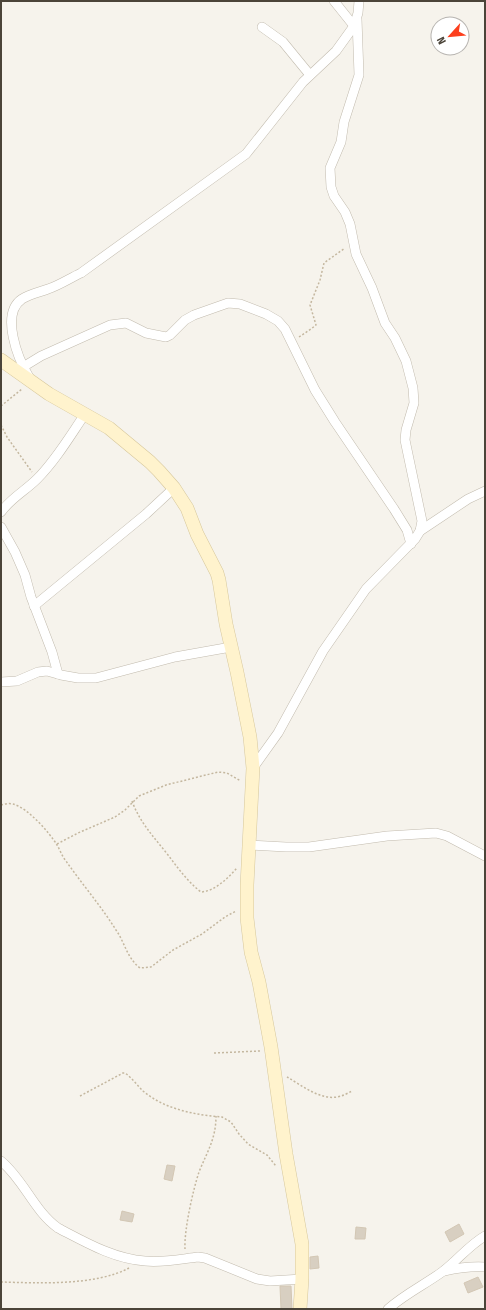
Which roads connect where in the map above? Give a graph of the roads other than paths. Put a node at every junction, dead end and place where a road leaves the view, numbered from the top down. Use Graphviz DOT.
graph roads {
  1 [pos="334,1"];
  2 [pos="359,1"];
  3 [pos="355,22"];
  4 [pos="262,27"];
  5 [pos="310,75"];
  6 [pos="1,361"];
  7 [pos="23,367"];
  8 [pos="32,382"];
  9 [pos="85,414"];
  10 [pos="174,488"];
  11 [pos="485,491"];
  12 [pos="1,512"];
  13 [pos="1,527"];
  14 [pos="420,531"];
  15 [pos="411,544"];
  16 [pos="34,606"];
  17 [pos="231,647"];
  18 [pos="58,674"];
  19 [pos="1,682"];
  20 [pos="253,768"];
  21 [pos="248,845"];
  22 [pos="485,856"];
  23 [pos="1,1161"];
  24 [pos="485,1236"];
  25 [pos="485,1267"];
  26 [pos="443,1271"];
  27 [pos="302,1279"];
  28 [pos="300,1309"];
  29 [pos="388,1309"];
  1 -- 3 [label="street"];
  2 -- 3 [label="street"];
  3 -- 5 [label="street"];
  3 -- 14 [label="street"];
  4 -- 5 [label="street"];
  5 -- 7 [label="street"];
  6 -- 8 [label="street"];
  7 -- 8 [label="street"];
  7 -- 15 [label="street"];
  8 -- 9 [label="street"];
  9 -- 10 [label="street"];
  9 -- 12 [label="street"];
  10 -- 16 [label="street"];
  10 -- 17 [label="street"];
  11 -- 14 [label="street"];
  13 -- 16 [label="street"];
  14 -- 15 [label="street"];
  15 -- 20 [label="street"];
  16 -- 18 [label="street"];
  17 -- 18 [label="street"];
  17 -- 20 [label="street"];
  18 -- 19 [label="street"];
  20 -- 21 [label="street"];
  21 -- 22 [label="street"];
  21 -- 27 [label="street"];
  23 -- 27 [label="street"];
  24 -- 26 [label="street"];
  25 -- 26 [label="street"];
  26 -- 29 [label="street"];
  27 -- 28 [label="street"];
}
